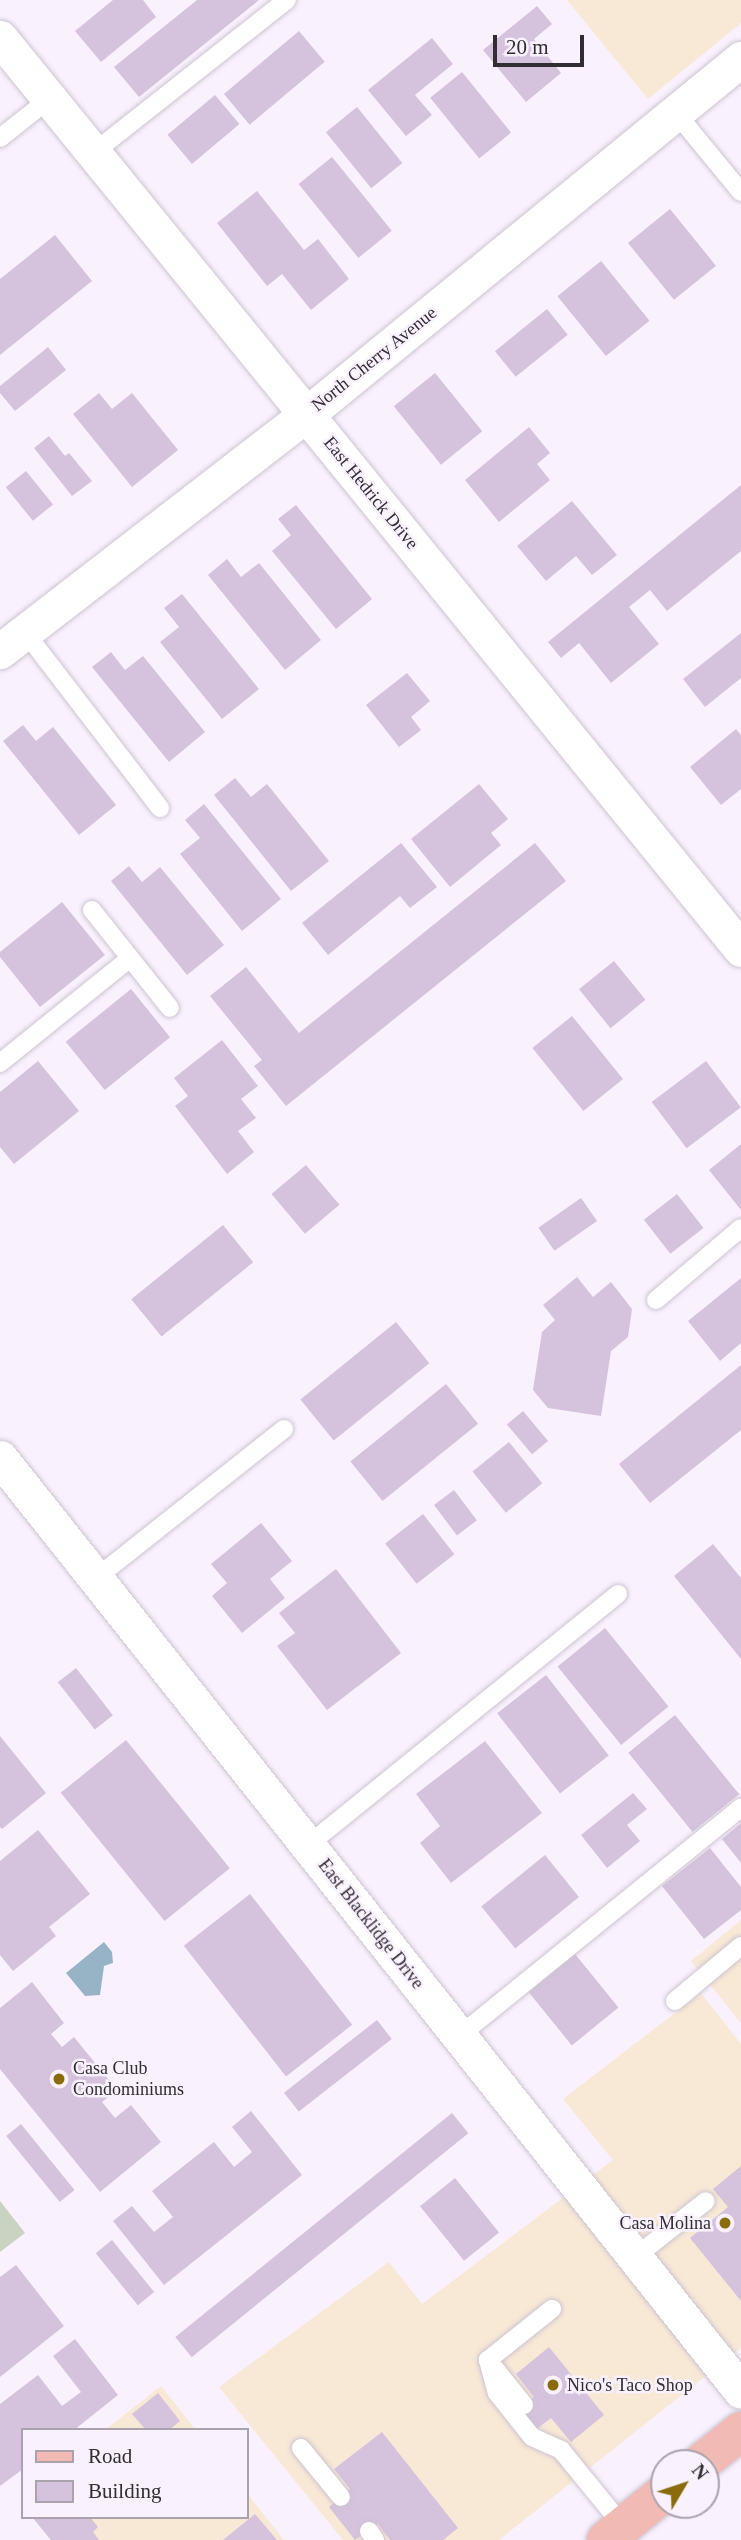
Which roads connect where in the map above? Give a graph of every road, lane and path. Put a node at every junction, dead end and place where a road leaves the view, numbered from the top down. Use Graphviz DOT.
graph roads {
  1 [pos="286,0"];
  2 [pos="0,38"];
  3 [pos="741,59"];
  4 [pos="49,99"];
  5 [pos="676,113"];
  6 [pos="0,138"];
  7 [pos="93,153"];
  8 [pos="741,192"];
  9 [pos="307,414"];
  10 [pos="12,641"];
  11 [pos="160,808"];
  12 [pos="92,910"];
  13 [pos="741,949"];
  14 [pos="130,958"];
  15 [pos="170,1008"];
  16 [pos="0,1063"];
  17 [pos="741,1228"];
  18 [pos="656,1300"];
  19 [pos="284,1429"];
  20 [pos="0,1458"];
  21 [pos="96,1578"];
  22 [pos="618,1594"];
  23 [pos="741,1808"];
  24 [pos="308,1845"];
  25 [pos="741,1946"];
  26 [pos="675,2001"];
  27 [pos="459,2036"];
  28 [pos="706,2200"];
  29 [pos="635,2257"];
  30 [pos="552,2309"];
  31 [pos="488,2360"];
  32 [pos="741,2391"];
  33 [pos="524,2404"];
  34 [pos="541,2425"];
  35 [pos="741,2431"];
  36 [pos="301,2448"];
  37 [pos="718,2449"];
  38 [pos="561,2450"];
  39 [pos="341,2497"];
  40 [pos="650,2504"];
  41 [pos="615,2533"];
  1 -- 7 [label="lane"];
  2 -- 4 [label="street, East Hedrick Drive"];
  3 -- 5 [label="street, North Cherry Avenue"];
  4 -- 6 [label="lane"];
  4 -- 7 [label="street, East Hedrick Drive"];
  5 -- 8 [label="lane"];
  5 -- 9 [label="street, North Cherry Avenue"];
  7 -- 9 [label="street, East Hedrick Drive"];
  9 -- 10 [label="street, North Cherry Avenue"];
  9 -- 13 [label="street, East Hedrick Drive"];
  10 -- 11 [label="lane"];
  12 -- 14 [label="lane"];
  14 -- 15 [label="lane"];
  14 -- 16 [label="lane"];
  17 -- 18 [label="lane"];
  19 -- 21 [label="lane"];
  20 -- 21 [label="street, East Blacklidge Drive"];
  21 -- 24 [label="street, East Blacklidge Drive"];
  22 -- 24 [label="lane"];
  23 -- 27 [label="lane"];
  24 -- 27 [label="street, East Blacklidge Drive"];
  25 -- 26 [label="lane"];
  27 -- 29 [label="street, East Blacklidge Drive"];
  28 -- 29 [label="lane"];
  29 -- 32 [label="street, East Blacklidge Drive"];
  30 -- 31 [label="lane"];
  31 -- 33 [label="lane"];
  31 -- 38 [label="lane"];
  34 -- 38 [label="lane"];
  35 -- 37 [label="main road"];
  36 -- 39 [label="lane"];
  38 -- 41 [label="lane"];
  40 -- 41 [label="main road"];
}
